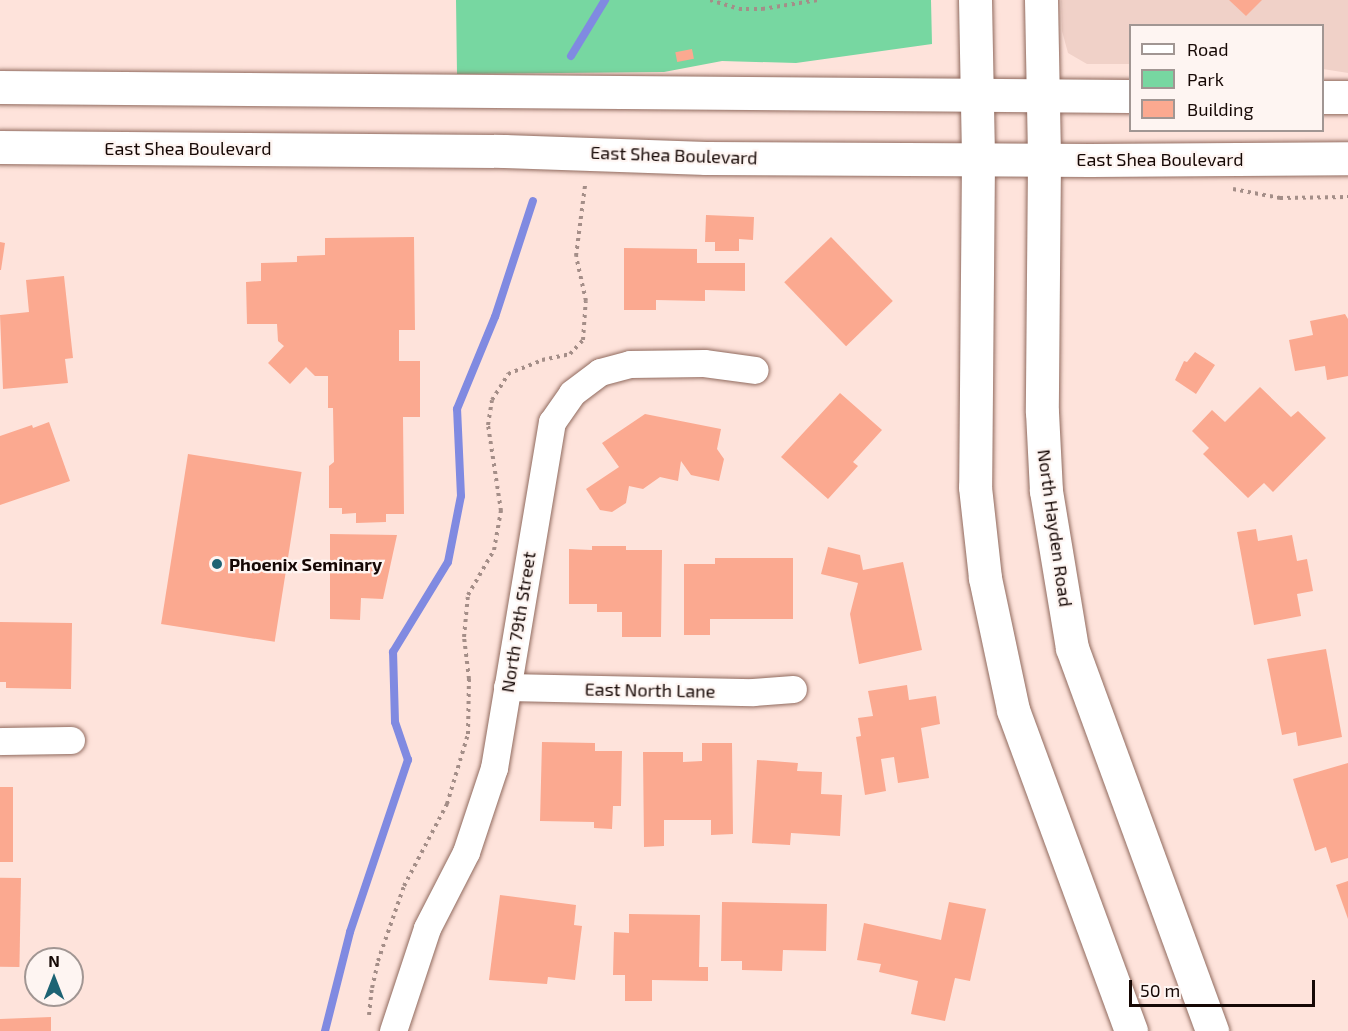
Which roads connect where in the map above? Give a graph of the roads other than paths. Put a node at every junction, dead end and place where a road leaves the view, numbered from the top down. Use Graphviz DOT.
graph roads {
  1 [pos="975,0"];
  2 [pos="1041,0"];
  3 [pos="0,87"];
  4 [pos="976,94"];
  5 [pos="1042,95"];
  6 [pos="1129,96"];
  7 [pos="1324,97"];
  8 [pos="1348,97"];
  9 [pos="0,147"];
  10 [pos="1348,158"];
  11 [pos="978,160"];
  12 [pos="1044,160"];
  13 [pos="755,370"];
  14 [pos="507,687"];
  15 [pos="793,689"];
  16 [pos="71,740"];
  17 [pos="0,741"];
  18 [pos="390,1028"];
  19 [pos="1131,1031"];
  20 [pos="1212,1031"];
  1 -- 4 [label="main road"];
  2 -- 5 [label="main road, North Hayden Road"];
  3 -- 4 [label="main road"];
  4 -- 5 [label="main road"];
  4 -- 11 [label="main road"];
  5 -- 6 [label="main road"];
  5 -- 12 [label="main road, North Hayden Road"];
  7 -- 8 [label="main road"];
  9 -- 11 [label="main road, East Shea Boulevard"];
  10 -- 12 [label="main road, East Shea Boulevard"];
  11 -- 12 [label="main road, East Shea Boulevard"];
  11 -- 19 [label="main road"];
  12 -- 20 [label="main road, North Hayden Road"];
  13 -- 14 [label="street, North 79th Street"];
  14 -- 15 [label="street, East North Lane"];
  14 -- 18 [label="street, North 79th Street"];
  16 -- 17 [label="street"];
}
